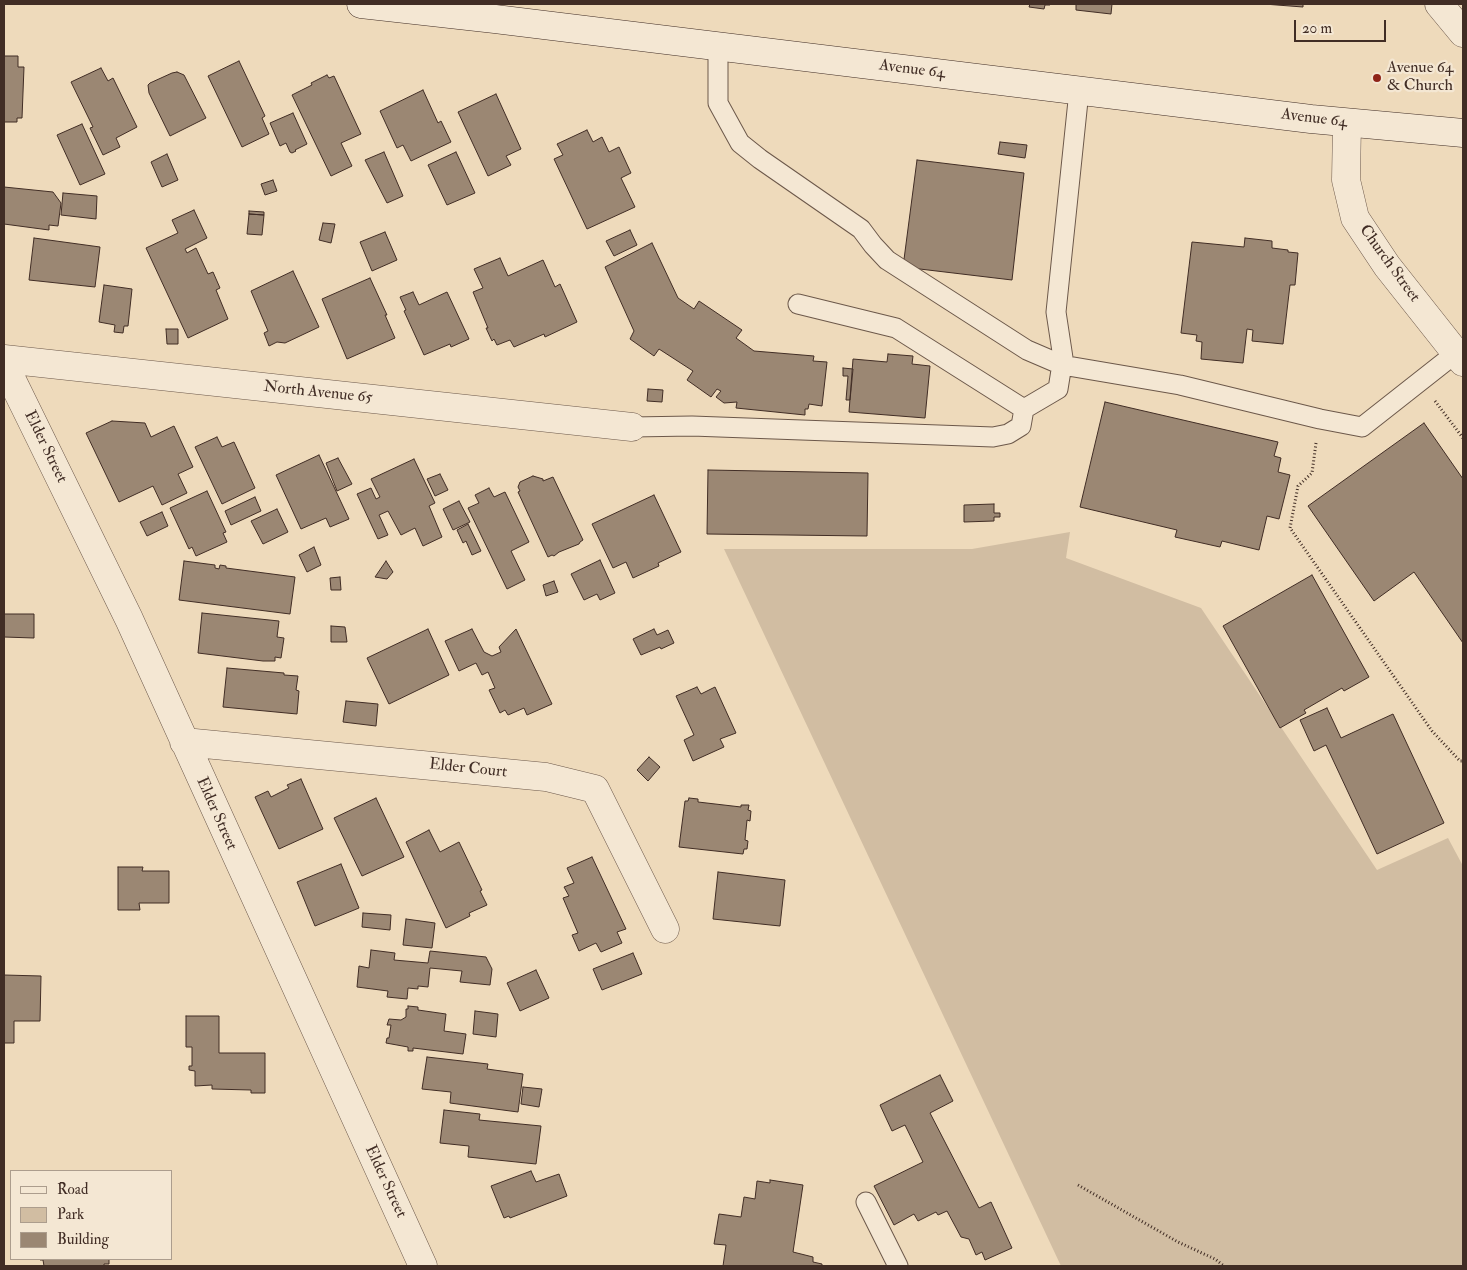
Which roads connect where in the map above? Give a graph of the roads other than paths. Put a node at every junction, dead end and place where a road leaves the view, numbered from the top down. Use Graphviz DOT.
graph roads {
  1 [pos="360,4"];
  2 [pos="1439,4"];
  3 [pos="496,11"];
  4 [pos="1463,33"];
  5 [pos="718,46"];
  6 [pos="1079,91"];
  7 [pos="1347,123"];
  8 [pos="1463,133"];
  9 [pos="798,304"];
  10 [pos="1459,357"];
  11 [pos="4,359"];
  12 [pos="4,364"];
  13 [pos="1062,366"];
  14 [pos="1024,409"];
  15 [pos="632,427"];
  16 [pos="184,742"];
  17 [pos="665,929"];
  18 [pos="866,1202"];
  19 [pos="423,1266"];
  20 [pos="897,1266"];
  1 -- 3 [label="street, Avenue 64"];
  2 -- 4 [label="street"];
  3 -- 5 [label="street, Avenue 64"];
  5 -- 6 [label="street, Avenue 64"];
  5 -- 13 [label="lane"];
  6 -- 7 [label="street, Avenue 64"];
  6 -- 13 [label="lane"];
  7 -- 8 [label="street, Avenue 64"];
  7 -- 10 [label="street, Church Street"];
  9 -- 14 [label="lane"];
  10 -- 13 [label="lane"];
  11 -- 15 [label="street, North Avenue 65"];
  12 -- 16 [label="street, Elder Street"];
  13 -- 14 [label="lane"];
  14 -- 15 [label="lane"];
  16 -- 17 [label="street, Elder Court"];
  16 -- 19 [label="street, Elder Street"];
  18 -- 20 [label="lane"];
}
